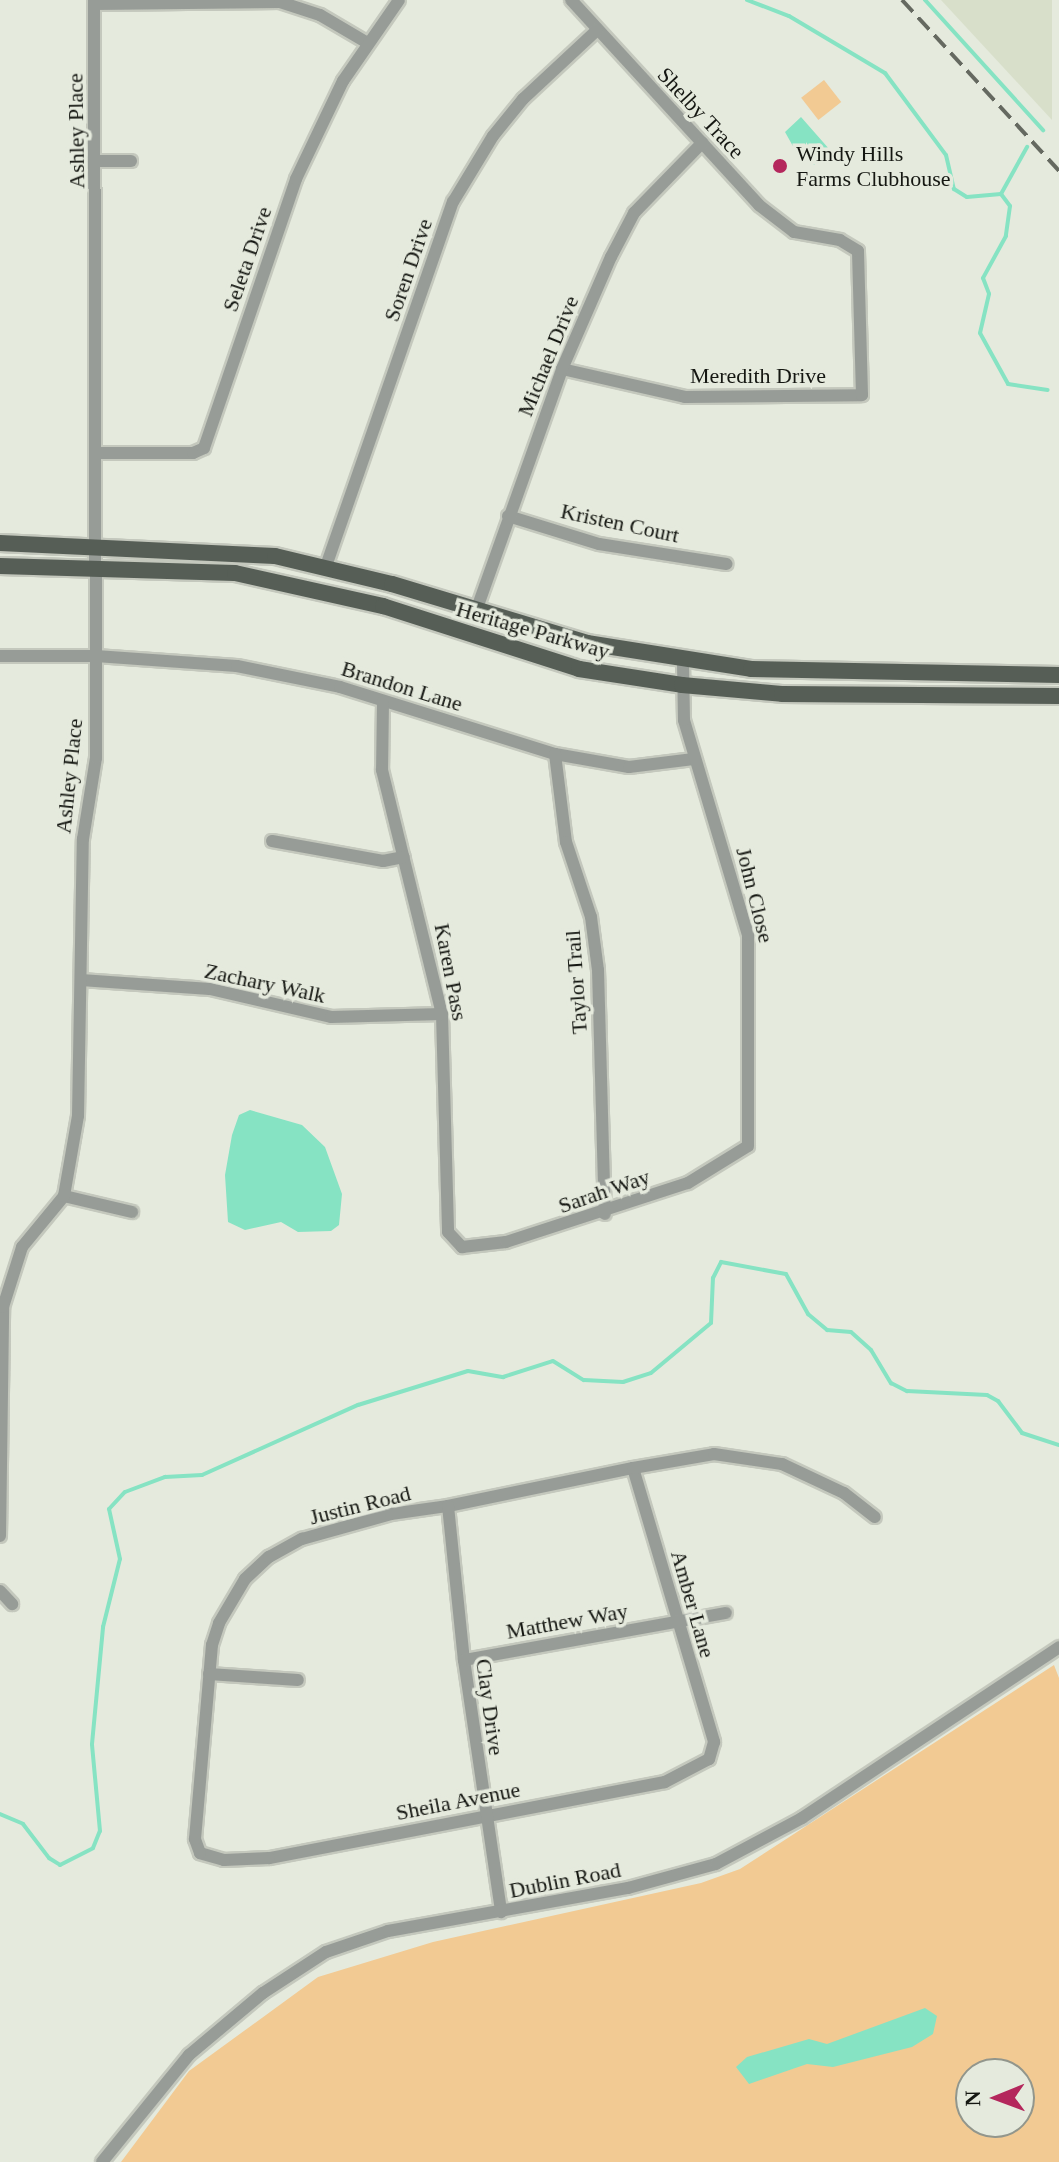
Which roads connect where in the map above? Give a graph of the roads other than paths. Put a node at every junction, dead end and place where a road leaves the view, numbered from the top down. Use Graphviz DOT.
graph roads {
  1 [pos="252,0"];
  2 [pos="399,0"];
  3 [pos="571,0"];
  4 [pos="94,2"];
  5 [pos="597,30"];
  6 [pos="366,42"];
  7 [pos="702,143"];
  8 [pos="97,161"];
  9 [pos="131,161"];
  10 [pos="562,369"];
  11 [pos="862,395"];
  12 [pos="99,453"];
  13 [pos="508,516"];
  14 [pos="0,543"];
  15 [pos="97,547"];
  16 [pos="726,564"];
  17 [pos="0,566"];
  18 [pos="326,566"];
  19 [pos="98,567"];
  20 [pos="476,611"];
  21 [pos="0,656"];
  22 [pos="96,656"];
  23 [pos="683,660"];
  24 [pos="830,674"];
  25 [pos="1059,675"];
  26 [pos="682,685"];
  27 [pos="830,695"];
  28 [pos="1059,696"];
  29 [pos="383,702"];
  30 [pos="555,754"];
  31 [pos="694,759"];
  32 [pos="272,841"];
  33 [pos="404,857"];
  34 [pos="81,980"];
  35 [pos="442,1014"];
  36 [pos="748,1146"];
  37 [pos="64,1196"];
  38 [pos="132,1212"];
  39 [pos="605,1214"];
  40 [pos="462,1247"];
  41 [pos="633,1468"];
  42 [pos="448,1506"];
  43 [pos="875,1517"];
  44 [pos="0,1536"];
  45 [pos="0,1591"];
  46 [pos="12,1604"];
  47 [pos="726,1613"];
  48 [pos="677,1622"];
  49 [pos="1059,1647"];
  50 [pos="464,1660"];
  51 [pos="209,1674"];
  52 [pos="298,1680"];
  53 [pos="715,1752"];
  54 [pos="485,1816"];
  55 [pos="200,1853"];
  56 [pos="501,1912"];
  57 [pos="102,2162"];
  1 -- 4 [label="street"];
  1 -- 6 [label="street"];
  2 -- 6 [label="street, Seleta Drive"];
  3 -- 5 [label="street, Shelby Trace"];
  4 -- 8 [label="street, Ashley Place"];
  5 -- 7 [label="street, Shelby Trace"];
  5 -- 18 [label="street, Soren Drive"];
  6 -- 12 [label="street, Seleta Drive"];
  7 -- 10 [label="street, Michael Drive"];
  7 -- 11 [label="street, Shelby Trace"];
  8 -- 9 [label="street"];
  8 -- 12 [label="street, Ashley Place"];
  10 -- 11 [label="street, Meredith Drive"];
  10 -- 13 [label="street, Michael Drive"];
  12 -- 15 [label="street, Ashley Place"];
  13 -- 16 [label="street, Kristen Court"];
  13 -- 20 [label="street, Michael Drive"];
  14 -- 15 [label="main road, Heritage Parkway"];
  15 -- 18 [label="main road, Heritage Parkway"];
  15 -- 19 [label="street, Ashley Place"];
  17 -- 19 [label="main road, Heritage Parkway"];
  18 -- 20 [label="main road, Heritage Parkway"];
  19 -- 22 [label="street, Ashley Place"];
  19 -- 26 [label="main road, Heritage Parkway"];
  20 -- 23 [label="main road, Heritage Parkway"];
  21 -- 22 [label="street, Brandon Lane"];
  22 -- 29 [label="street, Brandon Lane"];
  22 -- 34 [label="street, Ashley Place"];
  23 -- 24 [label="main road, Heritage Parkway"];
  23 -- 26 [label="street, John Close"];
  24 -- 25 [label="main road, Heritage Parkway"];
  24 -- 27 [label="main road"];
  26 -- 27 [label="main road, Heritage Parkway"];
  26 -- 31 [label="street, John Close"];
  27 -- 28 [label="main road, Heritage Parkway"];
  29 -- 30 [label="street, Brandon Lane"];
  29 -- 33 [label="street, Karen Pass"];
  30 -- 31 [label="street, Brandon Lane"];
  30 -- 39 [label="street, Taylor Trail"];
  31 -- 36 [label="street, John Close"];
  32 -- 33 [label="street"];
  33 -- 35 [label="street, Karen Pass"];
  34 -- 35 [label="street, Zachary Walk"];
  34 -- 37 [label="street, Ashley Place"];
  35 -- 40 [label="street, Karen Pass"];
  36 -- 39 [label="street, Sarah Way"];
  37 -- 38 [label="street"];
  37 -- 44 [label="street, Ashley Place"];
  39 -- 40 [label="street, Sarah Way"];
  41 -- 42 [label="street, Justin Road"];
  41 -- 43 [label="street, Justin Road"];
  41 -- 48 [label="street, Amber Lane"];
  42 -- 50 [label="street, Clay Drive"];
  42 -- 51 [label="street, Justin Road"];
  45 -- 46 [label="street"];
  47 -- 48 [label="street, Matthew Way"];
  48 -- 50 [label="street, Matthew Way"];
  48 -- 53 [label="street, Amber Lane"];
  49 -- 56 [label="street, Dublin Road"];
  50 -- 54 [label="street, Clay Drive"];
  51 -- 52 [label="street"];
  51 -- 55 [label="street, Justin Road"];
  53 -- 54 [label="street, Sheila Avenue"];
  54 -- 55 [label="street, Sheila Avenue"];
  54 -- 56 [label="street, Clay Drive"];
  56 -- 57 [label="street, Dublin Road"];
}
